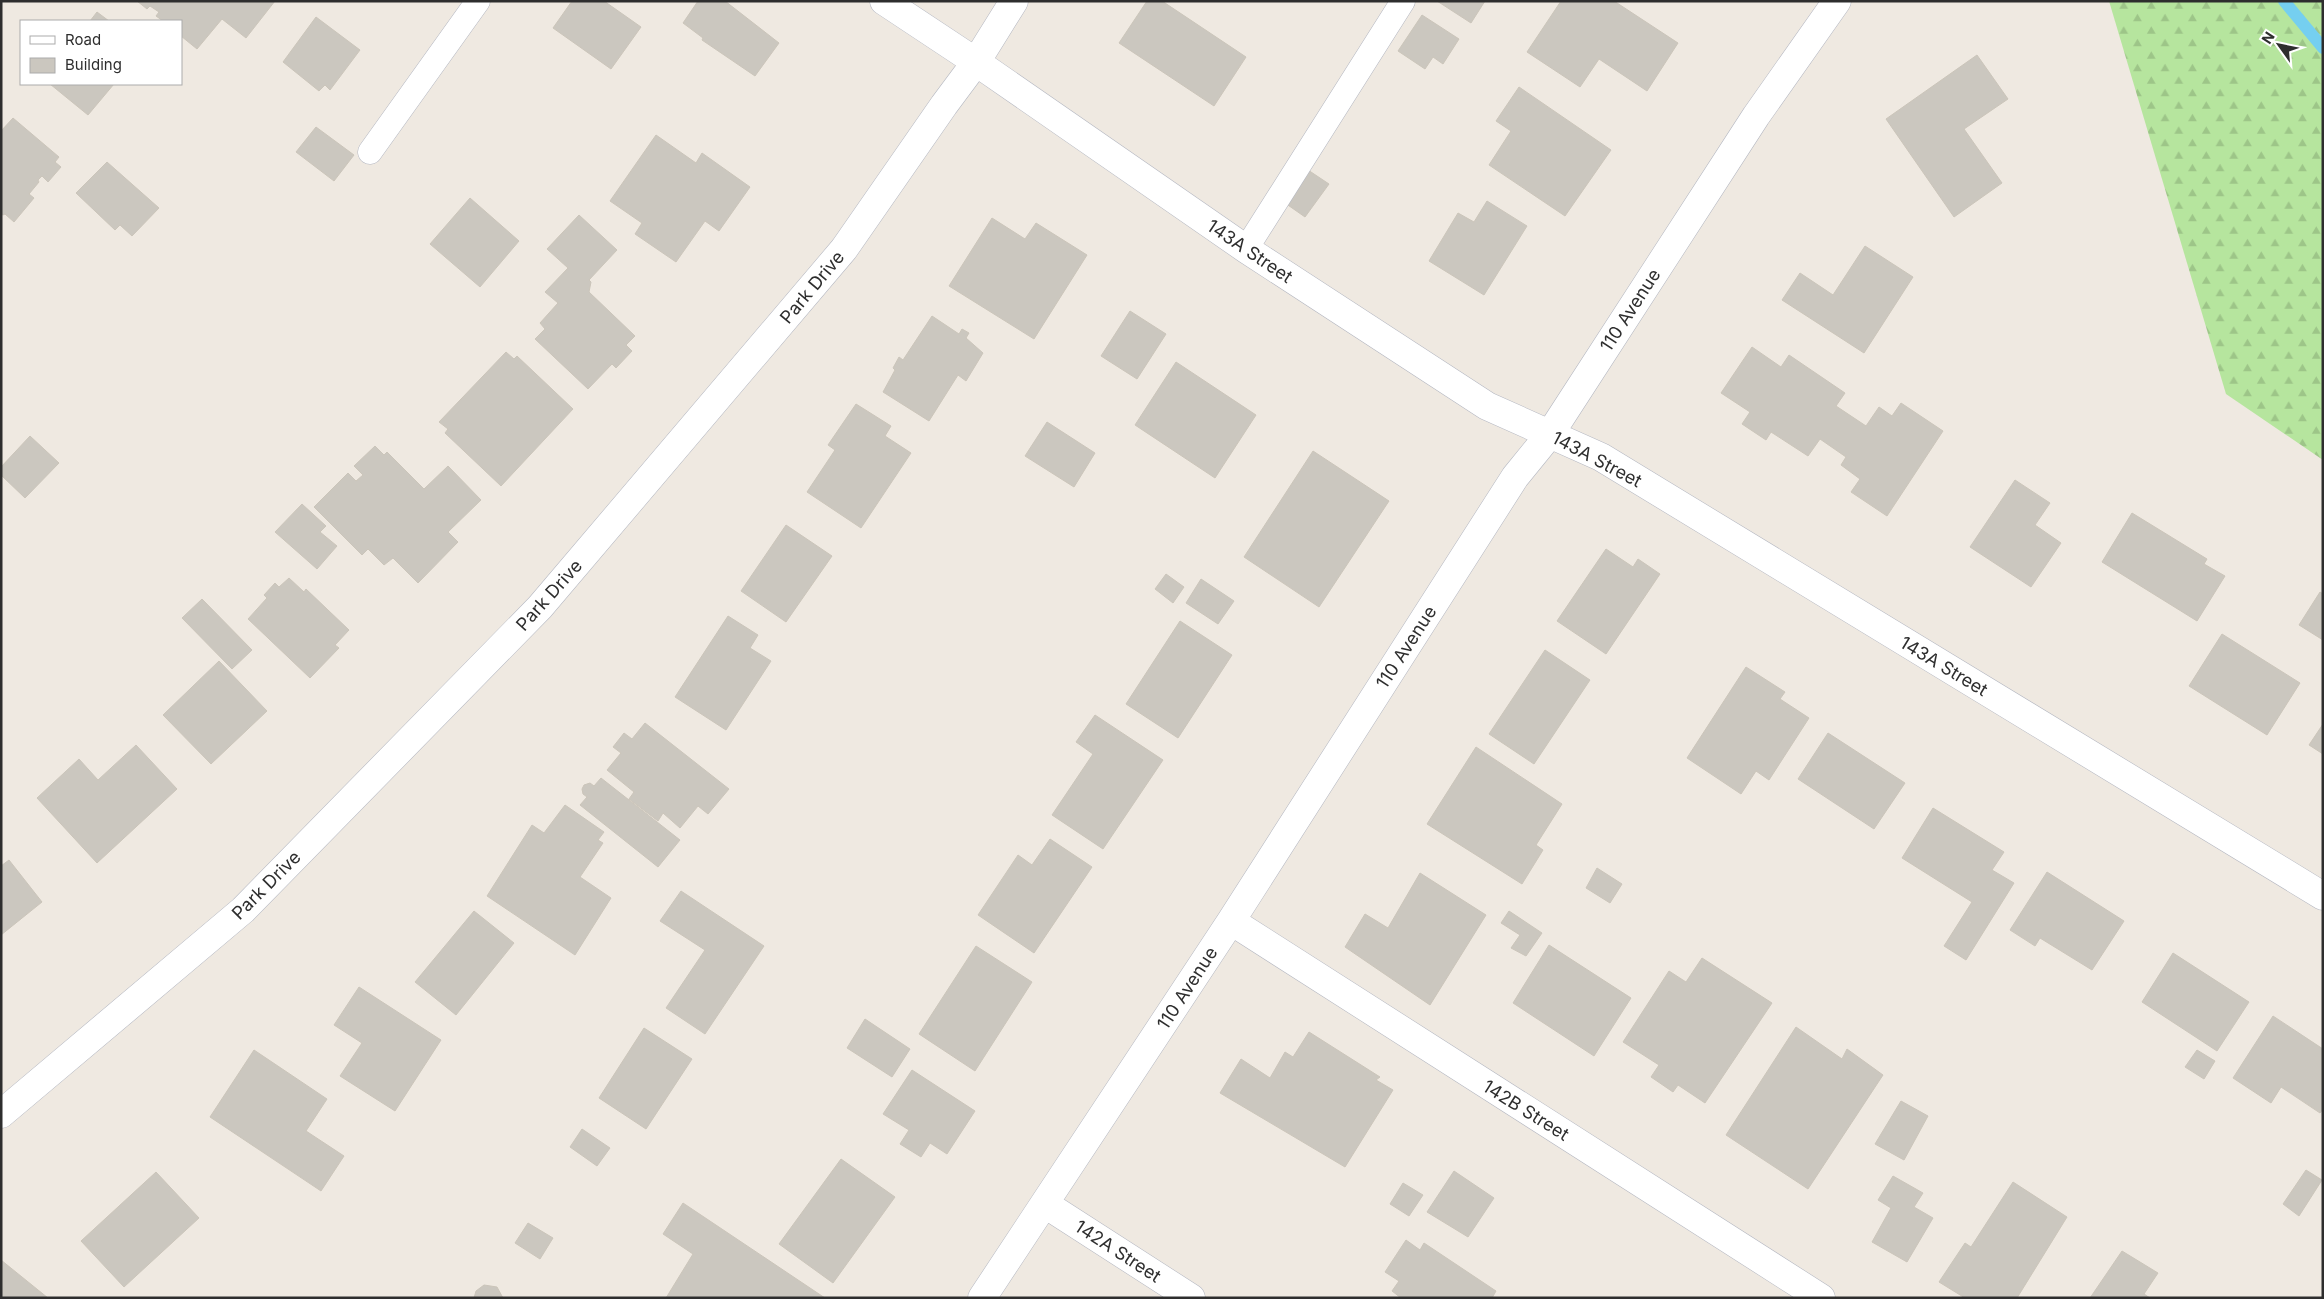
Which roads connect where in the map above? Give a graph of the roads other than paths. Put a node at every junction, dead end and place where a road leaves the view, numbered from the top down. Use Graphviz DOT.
graph roads {
  1 [pos="478,1"];
  2 [pos="884,1"];
  3 [pos="1014,1"];
  4 [pos="1402,1"];
  5 [pos="1837,1"];
  6 [pos="976,62"];
  7 [pos="370,152"];
  8 [pos="1246,249"];
  9 [pos="1550,434"];
  10 [pos="2323,896"];
  11 [pos="1231,921"];
  12 [pos="1,1114"];
  13 [pos="1045,1204"];
  14 [pos="982,1298"];
  15 [pos="1191,1298"];
  16 [pos="1822,1298"];
  1 -- 7 [label="lane"];
  2 -- 6 [label="street, 143A Street"];
  3 -- 6 [label="street, Park Drive"];
  4 -- 8 [label="lane"];
  5 -- 9 [label="street, 110 Avenue"];
  6 -- 8 [label="street, 143A Street"];
  6 -- 12 [label="street, Park Drive"];
  8 -- 9 [label="street, 143A Street"];
  9 -- 10 [label="street, 143A Street"];
  9 -- 11 [label="street, 110 Avenue"];
  11 -- 13 [label="street, 110 Avenue"];
  11 -- 16 [label="street, 142B Street"];
  13 -- 14 [label="street, 110 Avenue"];
  13 -- 15 [label="street, 142A Street"];
}
